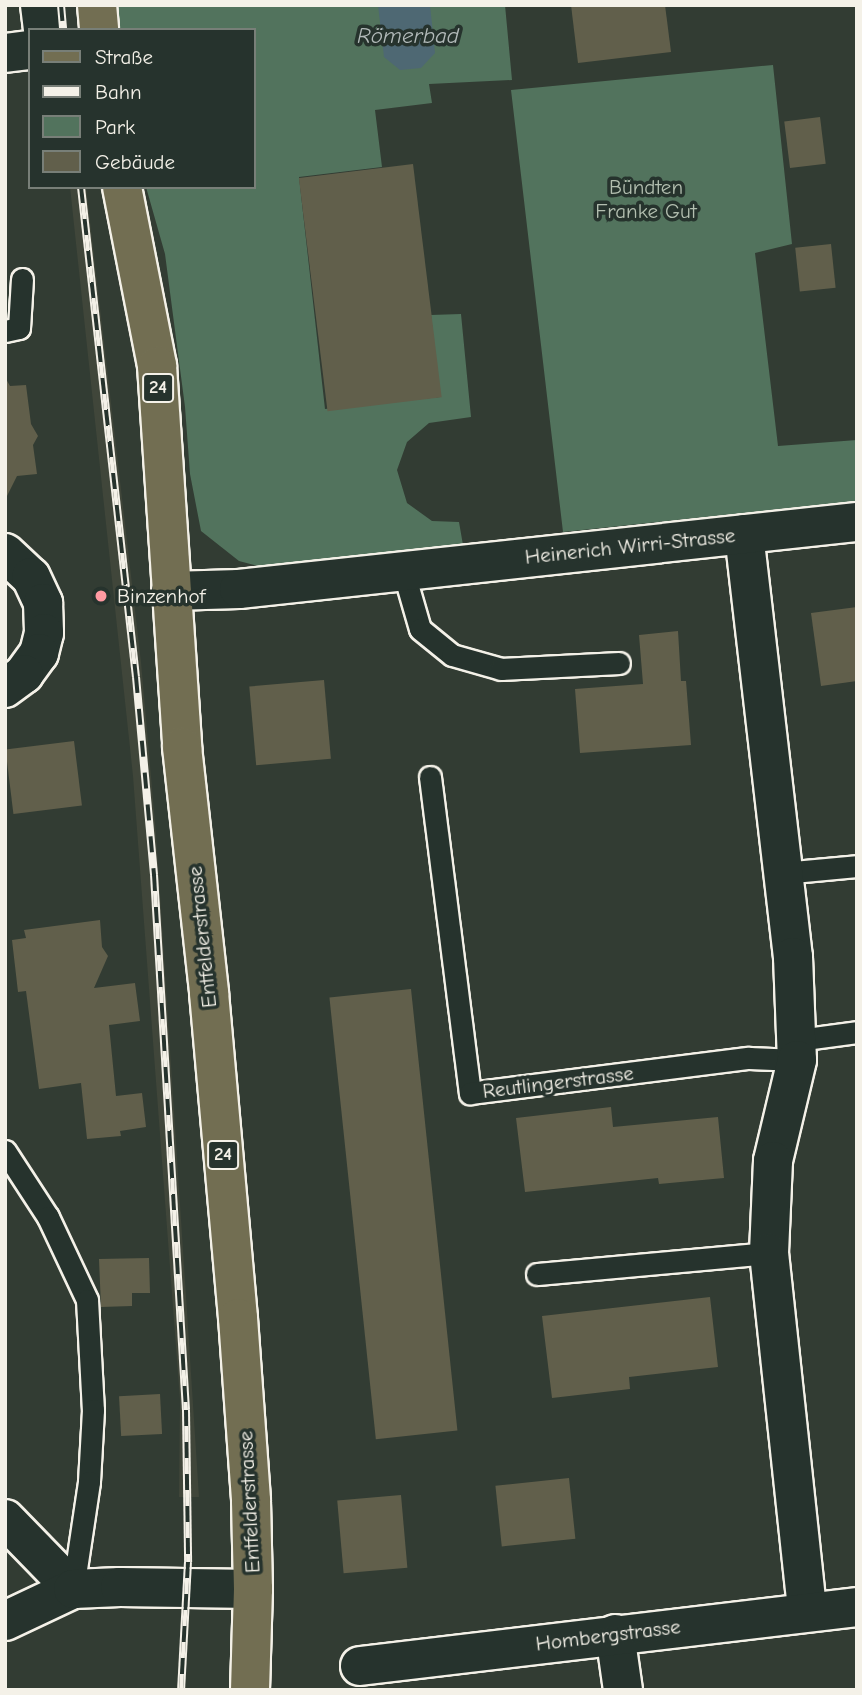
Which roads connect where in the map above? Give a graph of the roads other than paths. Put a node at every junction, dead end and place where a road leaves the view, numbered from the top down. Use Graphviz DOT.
graph roads {
  1 [pos="40,5"];
  2 [pos="97,5"];
  3 [pos="43,28"];
  4 [pos="99,28"];
  5 [pos="28,50"];
  6 [pos="5,53"];
  7 [pos="122,189"];
  8 [pos="22,279"];
  9 [pos="5,331"];
  10 [pos="857,522"];
  11 [pos="744,534"];
  12 [pos="5,553"];
  13 [pos="403,570"];
  14 [pos="172,591"];
  15 [pos="620,663"];
  16 [pos="5,688"];
  17 [pos="430,777"];
  18 [pos="857,866"];
  19 [pos="782,873"];
  20 [pos="857,1032"];
  21 [pos="797,1050"];
  22 [pos="5,1151"];
  23 [pos="769,1253"];
  24 [pos="537,1275"];
  25 [pos="5,1518"];
  26 [pos="73,1589"];
  27 [pos="253,1589"];
  28 [pos="857,1607"];
  29 [pos="807,1611"];
  30 [pos="5,1621"];
  31 [pos="615,1634"];
  32 [pos="360,1666"];
  33 [pos="250,1690"];
  34 [pos="623,1690"];
  1 -- 3 [label="street"];
  2 -- 4 [label="main road"];
  5 -- 6 [label="street"];
  7 -- 14 [label="main road, Entfelderstrasse / 24"];
  8 -- 9 [label="lane"];
  10 -- 11 [label="street, Heinerich Wirri-Strasse"];
  11 -- 13 [label="street, Heinerich Wirri-Strasse"];
  11 -- 19 [label="street"];
  12 -- 16 [label="street"];
  13 -- 14 [label="street, Heinerich Wirri-Strasse"];
  13 -- 15 [label="lane"];
  14 -- 27 [label="main road, Entfelderstrasse / 24"];
  17 -- 21 [label="lane, Reutlingerstrasse"];
  18 -- 19 [label="lane"];
  19 -- 21 [label="street"];
  20 -- 21 [label="lane, Reutlingerstrasse"];
  21 -- 23 [label="street"];
  22 -- 26 [label="lane"];
  23 -- 24 [label="lane"];
  23 -- 29 [label="street"];
  25 -- 26 [label="street"];
  26 -- 27 [label="street"];
  26 -- 30 [label="street"];
  27 -- 33 [label="main road, Entfelderstrasse / 24"];
  28 -- 29 [label="street, Hombergstrasse"];
  29 -- 31 [label="street, Hombergstrasse"];
  31 -- 32 [label="street, Hombergstrasse"];
  31 -- 34 [label="street"];
}
